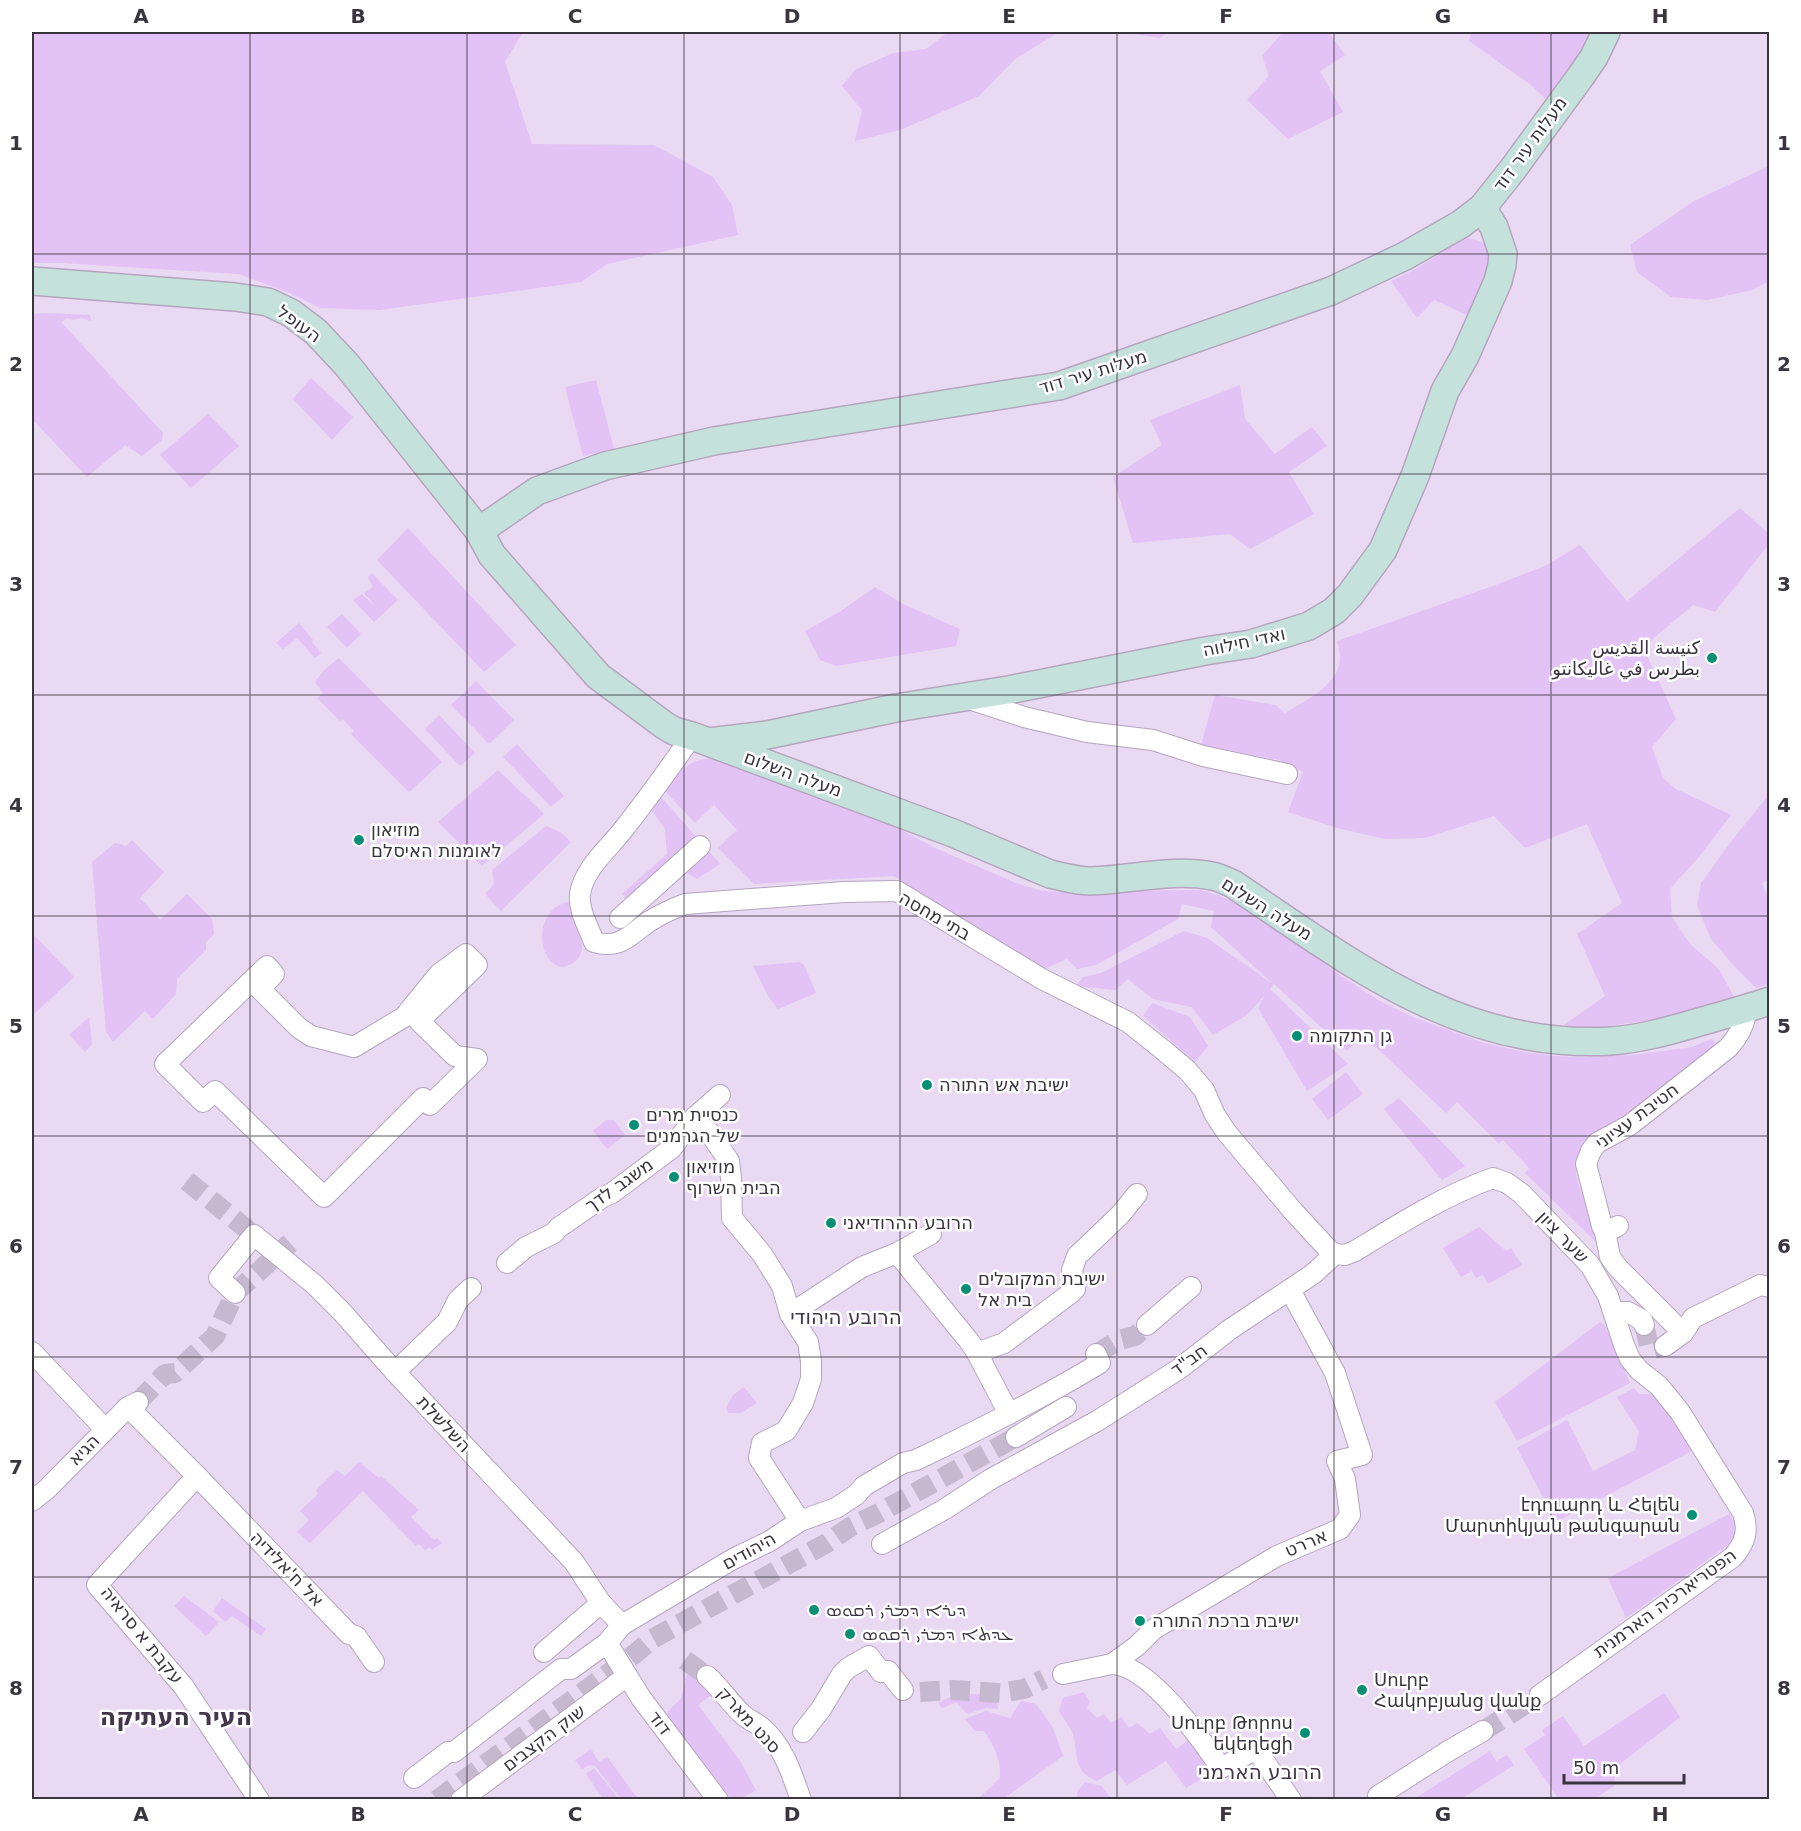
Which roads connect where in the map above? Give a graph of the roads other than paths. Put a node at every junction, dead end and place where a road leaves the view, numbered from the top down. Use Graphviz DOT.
graph roads {
  1 [pos="1606,32"];
  2 [pos="1482,208"];
  3 [pos="32,281"];
  4 [pos="479,531"];
  5 [pos="963,697"];
  6 [pos="699,739"];
  7 [pos="1287,774"];
  8 [pos="700,846"];
  9 [pos="620,918"];
  10 [pos="1758,1005"];
  11 [pos="720,1095"];
  12 [pos="423,1098"];
  13 [pos="693,1120"];
  14 [pos="1493,1178"];
  15 [pos="1137,1194"];
  16 [pos="931,1234"];
  17 [pos="897,1252"];
  18 [pos="1335,1254"];
  19 [pos="507,1263"];
  20 [pos="1191,1287"];
  21 [pos="1770,1287"];
  22 [pos="471,1288"];
  23 [pos="1290,1290"];
  24 [pos="235,1293"];
  25 [pos="1614,1312"];
  26 [pos="790,1314"];
  27 [pos="1147,1325"];
  28 [pos="1644,1325"];
  29 [pos="1683,1333"];
  30 [pos="1665,1346"];
  31 [pos="32,1352"];
  32 [pos="977,1353"];
  33 [pos="1095,1354"];
  34 [pos="395,1372"];
  35 [pos="1066,1407"];
  36 [pos="1009,1414"];
  37 [pos="105,1429"];
  38 [pos="1017,1437"];
  39 [pos="197,1476"];
  40 [pos="32,1501"];
  41 [pos="800,1521"];
  42 [pos="882,1544"];
  43 [pos="601,1603"];
  44 [pos="622,1625"];
  45 [pos="607,1644"];
  46 [pos="544,1652"];
  47 [pos="374,1662"];
  48 [pos="1112,1664"];
  49 [pos="1063,1674"];
  50 [pos="627,1676"];
  51 [pos="707,1676"];
  52 [pos="903,1690"];
  53 [pos="1539,1695"];
  54 [pos="1484,1731"];
  55 [pos="803,1732"];
  56 [pos="414,1778"];
  57 [pos="707,1796"];
  58 [pos="1378,1796"];
  59 [pos="259,1800"];
  60 [pos="461,1800"];
  61 [pos="801,1800"];
  62 [pos="1291,1800"];
  1 -- 2 [label="street, מעלות עיר דוד"];
  2 -- 4 [label="street, מעלות עיר דוד"];
  2 -- 5 [label="street, ואדי חילווה"];
  3 -- 4 [label="street, העופל"];
  4 -- 6 [label="street, מעלה השלום"];
  5 -- 6 [label="street, ואדי חילווה"];
  5 -- 7 [label="street"];
  6 -- 10 [label="street, מעלה השלום"];
  6 -- 18 [label="street, בתי מחסה"];
  8 -- 9 [label="street"];
  10 -- 29 [label="street, חטיבת עציוני"];
  11 -- 13 [label="street, משגב לדך"];
  12 -- 12 [label="street"];
  13 -- 19 [label="street, משגב לדך"];
  13 -- 26 [label="street"];
  14 -- 18 [label="street, חב\"ד"];
  14 -- 25 [label="street, שער ציון"];
  15 -- 32 [label="street"];
  16 -- 17 [label="street"];
  17 -- 26 [label="street"];
  17 -- 32 [label="street"];
  18 -- 23 [label="street, חב\"ד"];
  20 -- 27 [label="street"];
  21 -- 29 [label="street"];
  22 -- 34 [label="street"];
  23 -- 42 [label="street, חב\"ד"];
  23 -- 48 [label="street, אררט"];
  24 -- 34 [label="street, השלשלת"];
  25 -- 28 [label="street"];
  25 -- 53 [label="street, הפטריארכיה הארמנית"];
  26 -- 41 [label="street"];
  29 -- 30 [label="street"];
  31 -- 37 [label="street"];
  32 -- 36 [label="street"];
  33 -- 36 [label="street, היהודים"];
  34 -- 43 [label="street, השלשלת"];
  35 -- 38 [label="street"];
  36 -- 41 [label="street, היהודים"];
  37 -- 39 [label="street, הגיא"];
  37 -- 40 [label="street, הגיא"];
  39 -- 47 [label="street, אל ח'אלידיה"];
  39 -- 59 [label="street, עקבת א סראיה"];
  41 -- 44 [label="street, היהודים"];
  43 -- 44 [label="street, השלשלת"];
  43 -- 46 [label="street"];
  44 -- 45 [label="street, היהודים"];
  45 -- 50 [label="street, דוד"];
  45 -- 56 [label="street, היהודים"];
  48 -- 49 [label="street, אררט"];
  48 -- 62 [label="street"];
  50 -- 57 [label="street, דוד"];
  50 -- 60 [label="street, שוק הקצבים"];
  51 -- 61 [label="street, סנט מארק"];
  52 -- 55 [label="street"];
  54 -- 58 [label="street"];
}
